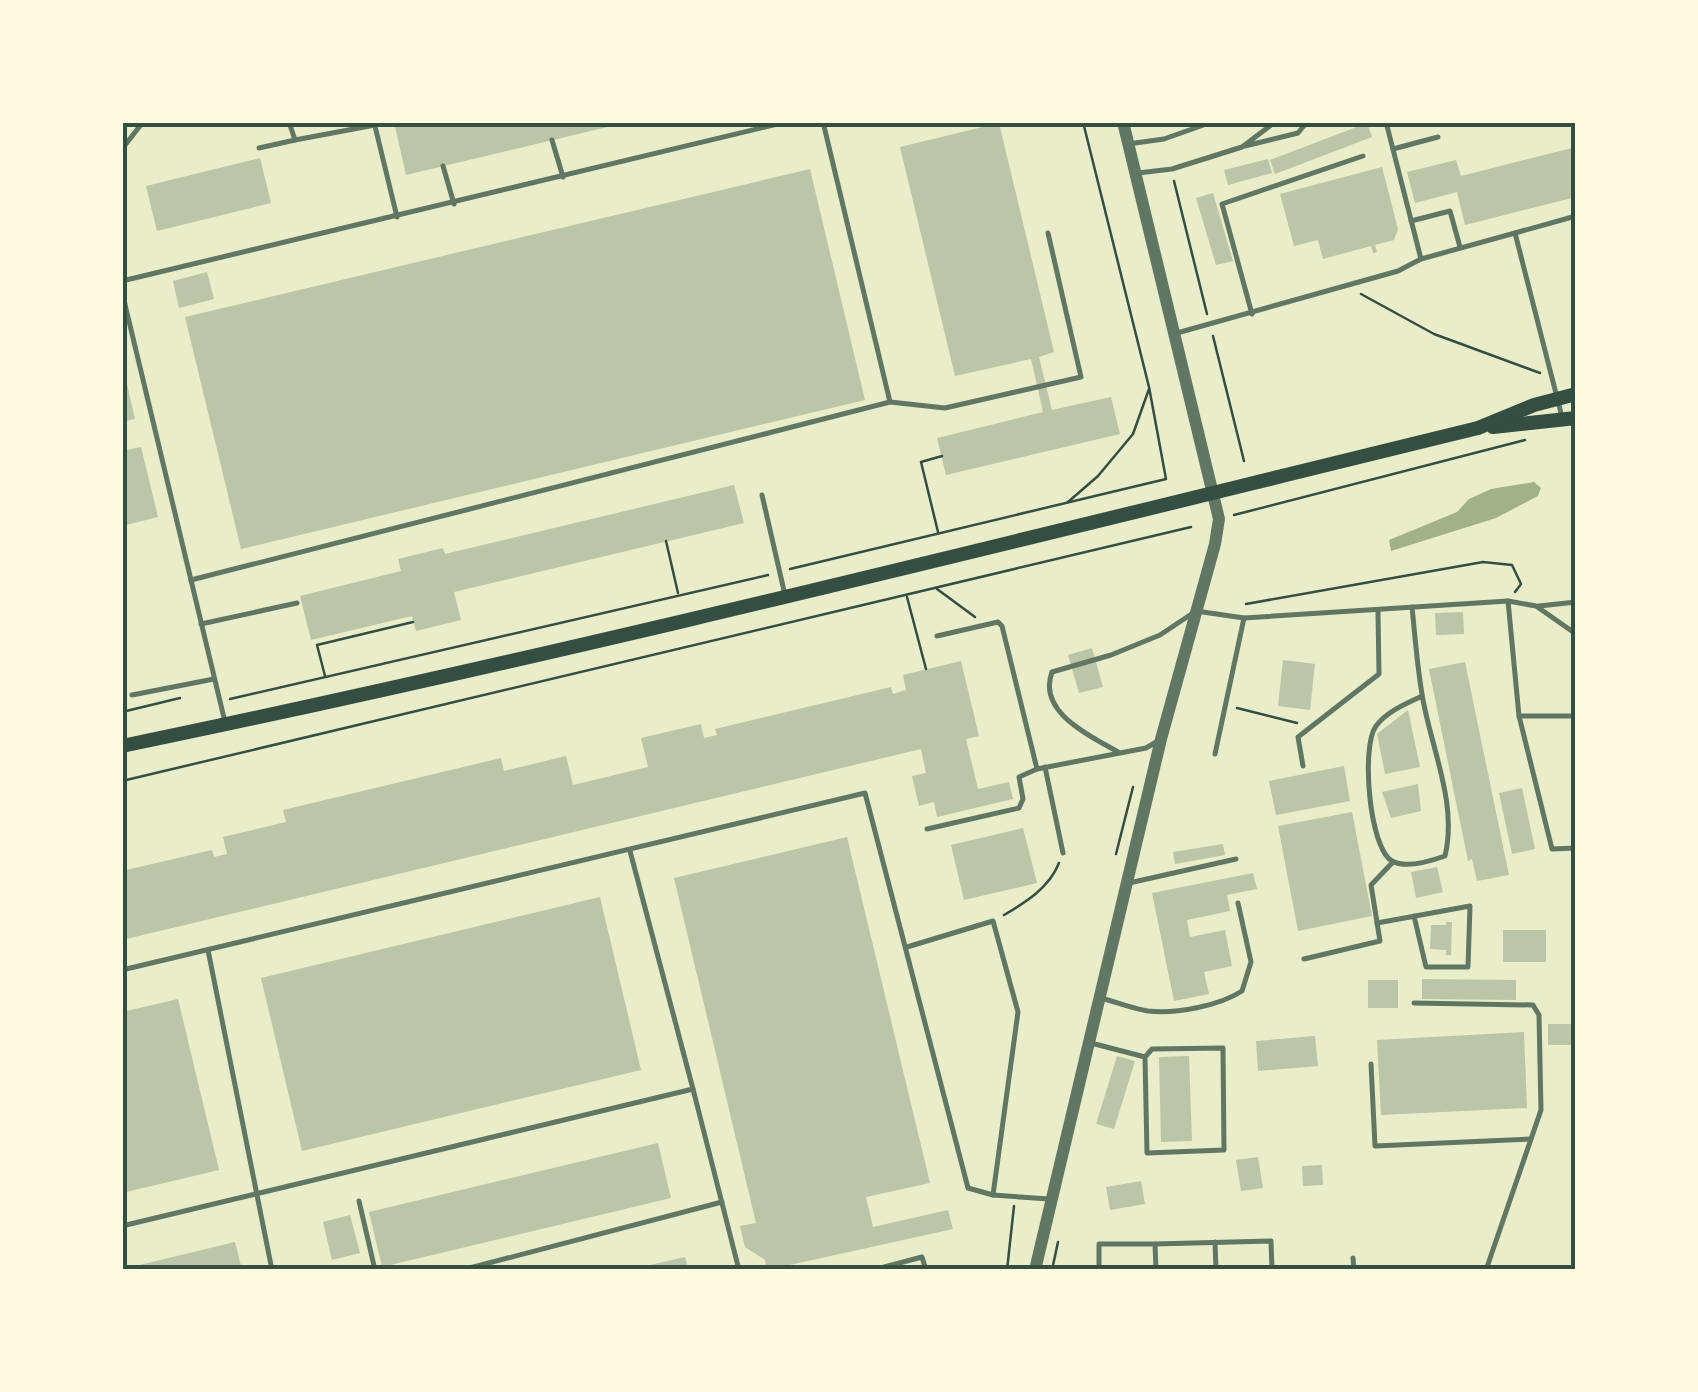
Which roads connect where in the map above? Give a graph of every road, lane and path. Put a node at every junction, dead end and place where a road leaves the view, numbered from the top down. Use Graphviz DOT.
graph roads {
  1 [pos="143,122"];
  2 [pos="289,122"];
  3 [pos="786,122"];
  4 [pos="824,122"];
  5 [pos="1083,122"];
  6 [pos="1123,122"];
  7 [pos="1212,122"];
  8 [pos="1275,122"];
  9 [pos="1306,122"];
  10 [pos="1386,122"];
  11 [pos="375,124"];
  12 [pos="1438,138"];
  13 [pos="294,140"];
  14 [pos="552,140"];
  15 [pos="1128,144"];
  16 [pos="1242,147"];
  17 [pos="259,148"];
  18 [pos="122,149"];
  19 [pos="1393,149"];
  20 [pos="1364,156"];
  21 [pos="443,166"];
  22 [pos="1172,169"];
  23 [pos="1135,173"];
  24 [pos="563,177"];
  25 [pos="454,204"];
  26 [pos="1576,216"];
  27 [pos="397,217"];
  28 [pos="1411,221"];
  29 [pos="1048,233"];
  30 [pos="1515,233"];
  31 [pos="1461,248"];
  32 [pos="1421,259"];
  33 [pos="122,282"];
  34 [pos="1346,286"];
  35 [pos="122,292"];
  36 [pos="1252,314"];
  37 [pos="1210,326"];
  38 [pos="1174,334"];
  39 [pos="1552,374"];
  40 [pos="1149,387"];
  41 [pos="1576,394"];
  42 [pos="1558,398"];
  43 [pos="890,402"];
  44 [pos="1569,419"];
  45 [pos="1478,428"];
  46 [pos="1531,439"];
  47 [pos="942,456"];
  48 [pos="1244,461"];
  49 [pos="1212,493"];
  50 [pos="762,495"];
  51 [pos="1067,503"];
  52 [pos="1234,516"];
  53 [pos="1190,526"];
  54 [pos="938,534"];
  55 [pos="666,541"];
  56 [pos="780,572"];
  57 [pos="191,580"];
  58 [pos="936,588"];
  59 [pos="678,595"];
  60 [pos="907,595"];
  61 [pos="785,597"];
  62 [pos="1508,601"];
  63 [pos="1576,602"];
  64 [pos="297,603"];
  65 [pos="1536,606"];
  66 [pos="1412,607"];
  67 [pos="1196,611"];
  68 [pos="1378,612"];
  69 [pos="1244,618"];
  70 [pos="413,622"];
  71 [pos="201,624"];
  72 [pos="985,624"];
  73 [pos="1576,634"];
  74 [pos="937,636"];
  75 [pos="926,670"];
  76 [pos="326,677"];
  77 [pos="214,679"];
  78 [pos="132,696"];
  79 [pos="1422,696"];
  80 [pos="185,697"];
  81 [pos="220,702"];
  82 [pos="1226,706"];
  83 [pos="122,712"];
  84 [pos="1519,716"];
  85 [pos="1576,716"];
  86 [pos="226,725"];
  87 [pos="1311,726"];
  88 [pos="1161,739"];
  89 [pos="122,746"];
  90 [pos="1118,752"];
  91 [pos="1215,754"];
  92 [pos="1303,766"];
  93 [pos="1045,767"];
  94 [pos="1037,769"];
  95 [pos="122,781"];
  96 [pos="1134,784"];
  97 [pos="927,830"];
  98 [pos="1576,848"];
  99 [pos="630,850"];
  100 [pos="1063,853"];
  101 [pos="1116,854"];
  102 [pos="1236,860"];
  103 [pos="1394,862"];
  104 [pos="1126,883"];
  105 [pos="1238,902"];
  106 [pos="1414,916"];
  107 [pos="993,921"];
  108 [pos="1377,923"];
  109 [pos="908,947"];
  110 [pos="208,950"];
  111 [pos="1304,958"];
  112 [pos="122,970"];
  113 [pos="1098,998"];
  114 [pos="1414,1004"];
  115 [pos="1088,1042"];
  116 [pos="1146,1057"];
  117 [pos="1371,1064"];
  118 [pos="693,1089"];
  119 [pos="1531,1139"];
  120 [pos="257,1194"];
  121 [pos="993,1195"];
  122 [pos="1015,1197"];
  123 [pos="1052,1199"];
  124 [pos="359,1201"];
  125 [pos="722,1202"];
  126 [pos="122,1226"];
  127 [pos="1214,1242"];
  128 [pos="1155,1244"];
  129 [pos="1353,1258"];
  130 [pos="272,1270"];
  131 [pos="375,1270"];
  132 [pos="462,1270"];
  133 [pos="739,1270"];
  134 [pos="872,1270"];
  135 [pos="926,1270"];
  136 [pos="1008,1270"];
  137 [pos="1035,1270"];
  138 [pos="1099,1270"];
  139 [pos="1156,1270"];
  140 [pos="1216,1270"];
  141 [pos="1272,1270"];
  142 [pos="1354,1270"];
  143 [pos="1486,1270"];
  1 -- 18 [label="lane"];
  2 -- 13 [label="lane"];
  3 -- 24 [label="lane"];
  4 -- 43 [label="lane"];
  5 -- 40 [label="path"];
  6 -- 15 [label="street"];
  7 -- 15 [label="lane"];
  8 -- 16 [label="lane"];
  9 -- 16 [label="lane"];
  10 -- 19 [label="lane"];
  11 -- 13 [label="lane"];
  11 -- 27 [label="lane"];
  12 -- 19 [label="lane"];
  13 -- 17 [label="lane"];
  14 -- 24 [label="lane"];
  15 -- 23 [label="street"];
  16 -- 22 [label="lane"];
  19 -- 28 [label="lane"];
  20 -- 36 [label="lane"];
  21 -- 25 [label="lane"];
  22 -- 23 [label="lane"];
  22 -- 37 [label="path"];
  23 -- 38 [label="street"];
  24 -- 25 [label="lane"];
  25 -- 27 [label="lane"];
  26 -- 30 [label="lane"];
  27 -- 33 [label="lane"];
  28 -- 31 [label="lane"];
  28 -- 32 [label="lane"];
  29 -- 43 [label="lane"];
  30 -- 31 [label="lane"];
  30 -- 39 [label="lane"];
  31 -- 32 [label="lane"];
  32 -- 34 [label="lane"];
  34 -- 36 [label="lane"];
  34 -- 39 [label="path"];
  35 -- 57 [label="lane"];
  36 -- 37 [label="lane"];
  37 -- 38 [label="lane"];
  37 -- 48 [label="path"];
  38 -- 49 [label="street"];
  39 -- 42 [label="lane"];
  40 -- 51 [label="path"];
  40 -- 51 [label="path"];
  41 -- 42 [label="main road"];
  42 -- 44 [label="lane"];
  42 -- 45 [label="main road"];
  43 -- 57 [label="lane"];
  44 -- 45 [label="main road"];
  45 -- 49 [label="main road"];
  46 -- 52 [label="path"];
  47 -- 54 [label="path"];
  49 -- 61 [label="main road"];
  49 -- 67 [label="street"];
  50 -- 56 [label="lane"];
  51 -- 54 [label="path"];
  53 -- 58 [label="path"];
  54 -- 56 [label="path"];
  55 -- 59 [label="path"];
  56 -- 59 [label="path"];
  56 -- 61 [label="lane"];
  57 -- 71 [label="lane"];
  58 -- 60 [label="path"];
  58 -- 72 [label="path"];
  59 -- 76 [label="path"];
  60 -- 75 [label="path"];
  60 -- 95 [label="path"];
  61 -- 86 [label="main road"];
  62 -- 65 [label="lane"];
  62 -- 66 [label="lane"];
  62 -- 69 [label="path"];
  62 -- 84 [label="lane"];
  63 -- 65 [label="lane"];
  64 -- 71 [label="lane"];
  65 -- 73 [label="lane"];
  66 -- 68 [label="lane"];
  66 -- 79 [label="lane"];
  67 -- 69 [label="lane"];
  67 -- 88 [label="street"];
  67 -- 90 [label="lane"];
  68 -- 69 [label="lane"];
  68 -- 87 [label="lane"];
  69 -- 82 [label="lane"];
  70 -- 76 [label="path"];
  71 -- 77 [label="lane"];
  72 -- 74 [label="lane"];
  72 -- 94 [label="lane"];
  76 -- 81 [label="path"];
  77 -- 78 [label="lane"];
  77 -- 81 [label="lane"];
  79 -- 103 [label="lane"];
  79 -- 103 [label="lane"];
  80 -- 83 [label="path"];
  81 -- 86 [label="lane"];
  82 -- 87 [label="path"];
  82 -- 91 [label="lane"];
  84 -- 85 [label="lane"];
  84 -- 98 [label="lane"];
  86 -- 89 [label="main road"];
  87 -- 92 [label="lane"];
  88 -- 90 [label="lane"];
  88 -- 104 [label="street"];
  90 -- 93 [label="lane"];
  93 -- 94 [label="lane"];
  93 -- 100 [label="lane"];
  94 -- 97 [label="lane"];
  96 -- 101 [label="path"];
  99 -- 109 [label="lane"];
  99 -- 110 [label="lane"];
  99 -- 118 [label="lane"];
  100 -- 107 [label="path"];
  102 -- 104 [label="lane"];
  103 -- 108 [label="lane"];
  104 -- 113 [label="street"];
  105 -- 113 [label="lane"];
  106 -- 106 [label="lane"];
  106 -- 108 [label="lane"];
  107 -- 109 [label="lane"];
  107 -- 121 [label="lane"];
  108 -- 111 [label="lane"];
  109 -- 121 [label="lane"];
  110 -- 112 [label="lane"];
  110 -- 120 [label="lane"];
  113 -- 115 [label="street"];
  114 -- 119 [label="lane"];
  115 -- 116 [label="lane"];
  115 -- 123 [label="street"];
  116 -- 116 [label="lane"];
  117 -- 119 [label="lane"];
  118 -- 120 [label="lane"];
  118 -- 125 [label="lane"];
  119 -- 143 [label="lane"];
  120 -- 126 [label="lane"];
  120 -- 130 [label="lane"];
  121 -- 122 [label="lane"];
  122 -- 123 [label="lane"];
  122 -- 136 [label="path"];
  123 -- 137 [label="street"];
  124 -- 131 [label="lane"];
  125 -- 132 [label="lane"];
  125 -- 133 [label="lane"];
  127 -- 128 [label="lane"];
  127 -- 140 [label="lane"];
  127 -- 141 [label="lane"];
  128 -- 138 [label="lane"];
  128 -- 139 [label="lane"];
  129 -- 142 [label="lane"];
  134 -- 135 [label="lane"];
}
